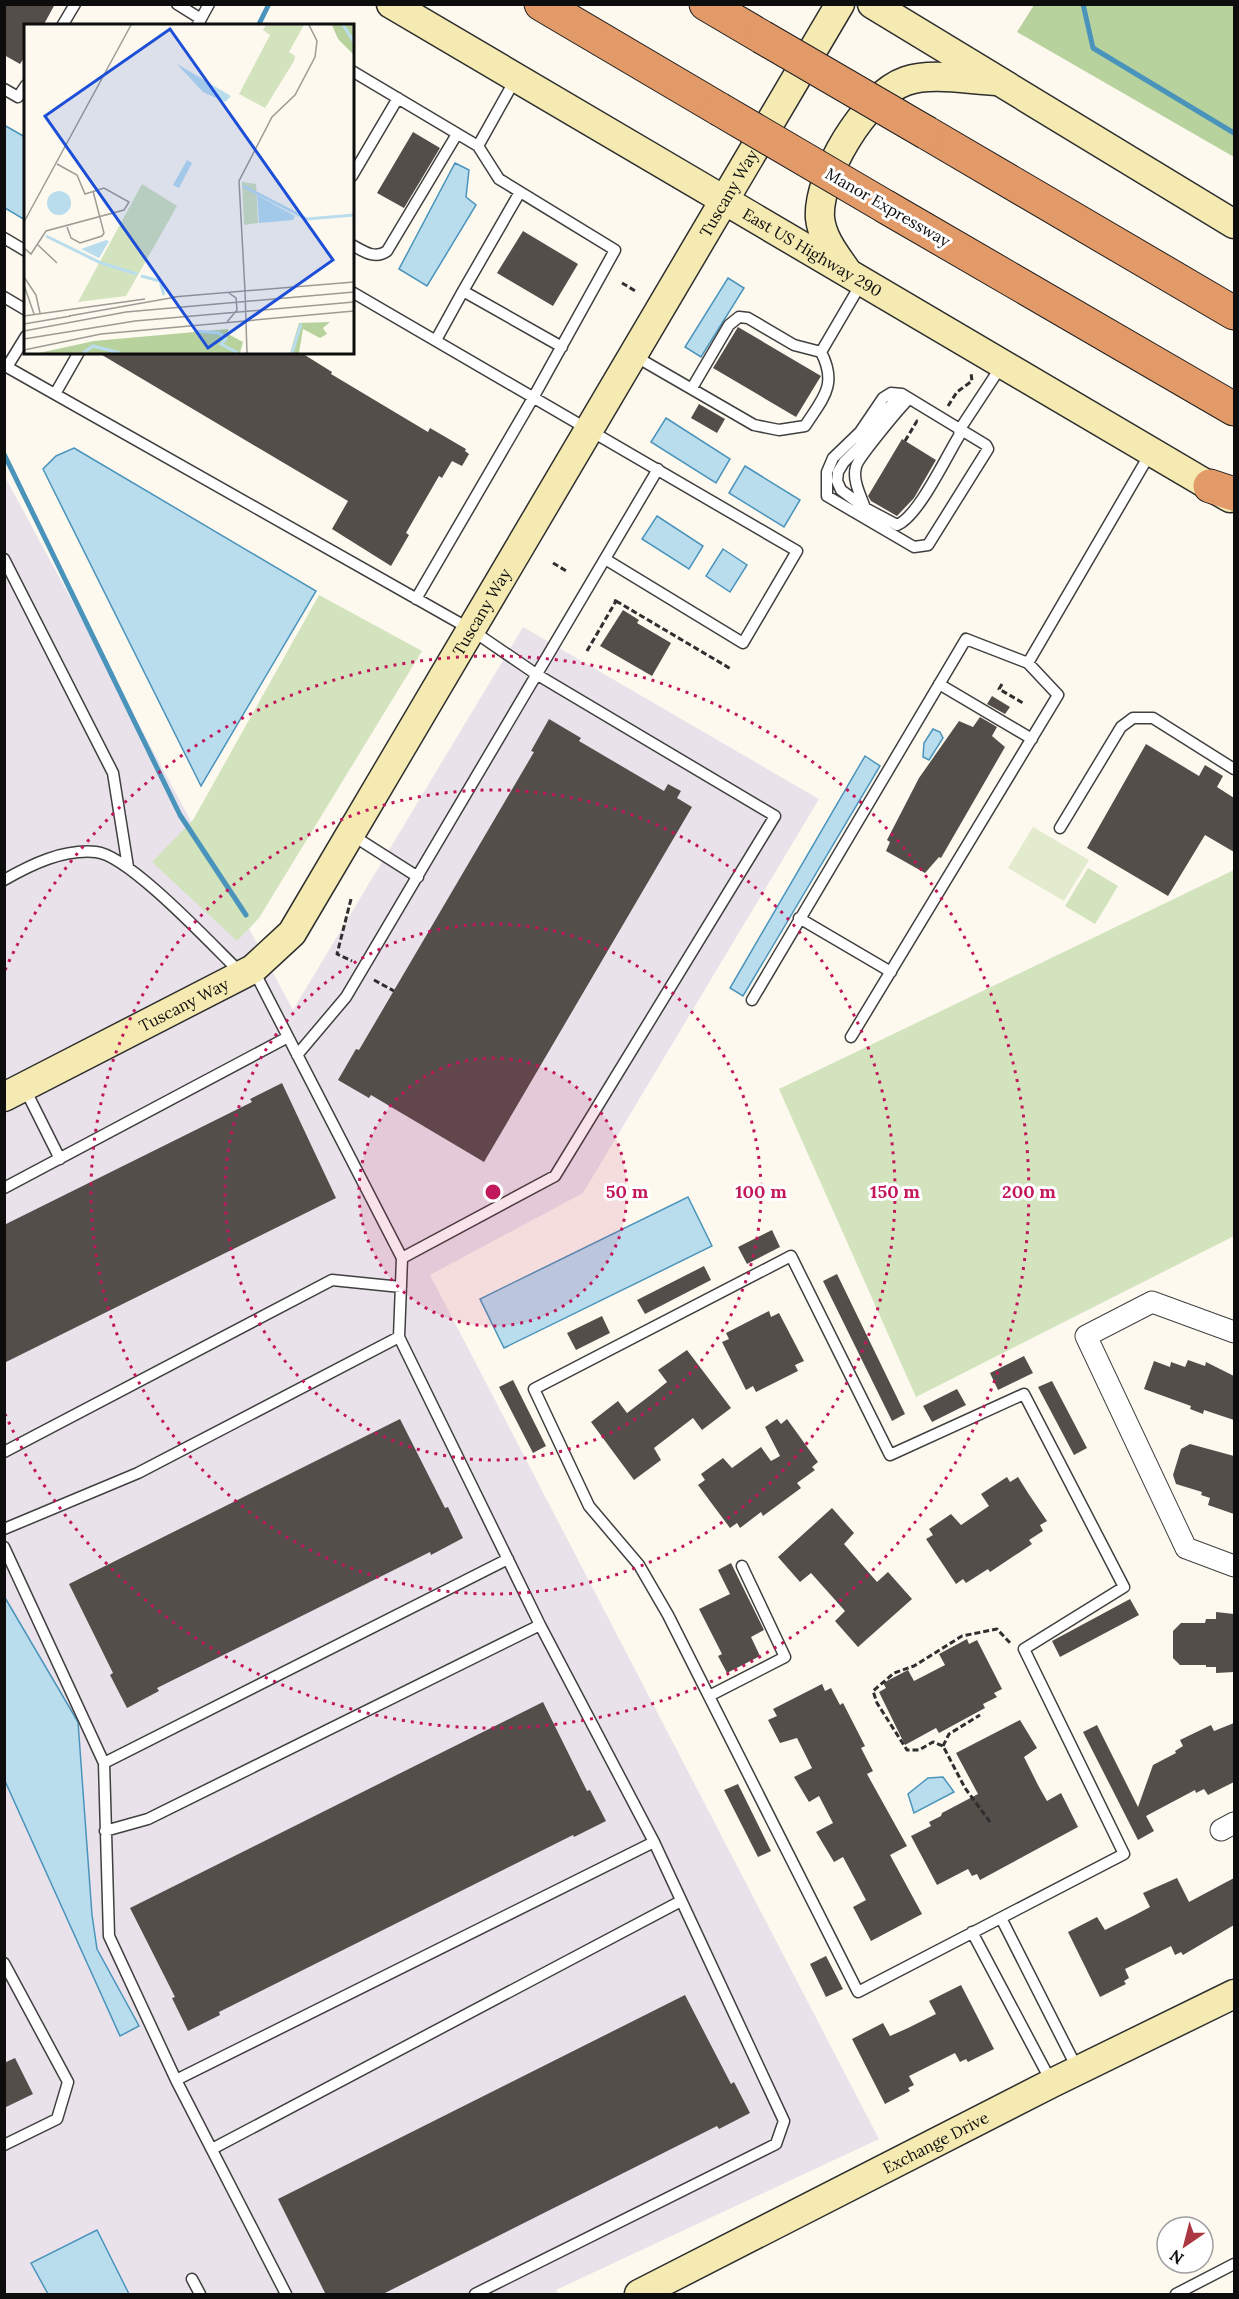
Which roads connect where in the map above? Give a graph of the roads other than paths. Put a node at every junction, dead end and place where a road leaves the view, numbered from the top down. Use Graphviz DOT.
graph roads {
  1 [pos="75,4"];
  2 [pos="177,4"];
  3 [pos="209,4"];
  4 [pos="391,4"];
  5 [pos="541,4"];
  6 [pos="706,4"];
  7 [pos="840,4"];
  8 [pos="872,4"];
  9 [pos="199,22"];
  10 [pos="63,24"];
  11 [pos="354,72"];
  12 [pos="516,77"];
  13 [pos="999,81"];
  14 [pos="24,88"];
  15 [pos="4,89"];
  16 [pos="398,98"];
  17 [pos="457,134"];
  18 [pos="478,146"];
  19 [pos="354,173"];
  20 [pos="520,192"];
  21 [pos="724,200"];
  22 [pos="1234,224"];
  23 [pos="4,238"];
  24 [pos="354,246"];
  25 [pos="24,249"];
  26 [pos="856,278"];
  27 [pos="463,291"];
  28 [pos="354,293"];
  29 [pos="4,297"];
  30 [pos="24,309"];
  31 [pos="1234,313"];
  32 [pos="24,339"];
  33 [pos="436,340"];
  34 [pos="562,347"];
  35 [pos="821,352"];
  36 [pos="78,354"];
  37 [pos="632,355"];
  38 [pos="1002,365"];
  39 [pos="6,366"];
  40 [pos="692,388"];
  41 [pos="55,394"];
  42 [pos="905,397"];
  43 [pos="533,398"];
  44 [pos="1234,409"];
  45 [pos="588,428"];
  46 [pos="960,429"];
  47 [pos="1151,452"];
  48 [pos="658,469"];
  49 [pos="1226,493"];
  50 [pos="865,508"];
  51 [pos="4,559"];
  52 [pos="605,559"];
  53 [pos="416,599"];
  54 [pos="470,629"];
  55 [pos="1028,663"];
  56 [pos="536,674"];
  57 [pos="939,684"];
  58 [pos="1032,739"];
  59 [pos="1234,769"];
  60 [pos="1060,828"];
  61 [pos="350,834"];
  62 [pos="128,867"];
  63 [pos="418,877"];
  64 [pos="4,880"];
  65 [pos="799,918"];
  66 [pos="248,972"];
  67 [pos="891,972"];
  68 [pos="753,1000"];
  69 [pos="288,1037"];
  70 [pos="851,1037"];
  71 [pos="297,1055"];
  72 [pos="14,1092"];
  73 [pos="60,1159"];
  74 [pos="4,1188"];
  75 [pos="402,1258"];
  76 [pos="401,1287"];
  77 [pos="1234,1332"];
  78 [pos="399,1337"];
  79 [pos="4,1452"];
  80 [pos="4,1529"];
  81 [pos="4,1547"];
  82 [pos="508,1559"];
  83 [pos="742,1566"];
  84 [pos="1234,1566"];
  85 [pos="540,1625"];
  86 [pos="709,1696"];
  87 [pos="104,1763"];
  88 [pos="105,1831"];
  89 [pos="654,1842"];
  90 [pos="681,1901"];
  91 [pos="1000,1918"];
  92 [pos="972,1932"];
  93 [pos="4,1963"];
  94 [pos="1234,1994"];
  95 [pos="1078,2070"];
  96 [pos="176,2080"];
  97 [pos="1052,2083"];
  98 [pos="4,2145"];
  99 [pos="212,2149"];
  100 [pos="1234,2264"];
  101 [pos="192,2279"];
  102 [pos="200,2295"];
  103 [pos="286,2295"];
  104 [pos="475,2295"];
  105 [pos="639,2295"];
  106 [pos="1176,2295"];
  1 -- 10 [label="lane"];
  2 -- 9 [label="lane"];
  3 -- 9 [label="lane"];
  4 -- 12 [label="main road, East US Highway 290"];
  5 -- 44 [label="highway, Manor Expressway, bridge"];
  6 -- 31 [label="highway, bridge"];
  7 -- 21 [label="main road, Tuscany Way"];
  8 -- 13 [label="main road"];
  11 -- 16 [label="lane"];
  12 -- 18 [label="lane"];
  12 -- 21 [label="main road, East US Highway 290"];
  13 -- 22 [label="main road"];
  13 -- 26 [label="main road"];
  14 -- 15 [label="lane"];
  16 -- 17 [label="lane"];
  16 -- 19 [label="lane"];
  17 -- 18 [label="lane"];
  17 -- 24 [label="lane"];
  18 -- 20 [label="lane"];
  20 -- 27 [label="lane"];
  20 -- 34 [label="lane"];
  21 -- 26 [label="main road, East US Highway 290"];
  21 -- 37 [label="main road, Tuscany Way"];
  23 -- 25 [label="lane"];
  26 -- 35 [label="lane"];
  26 -- 38 [label="main road, East US Highway 290"];
  27 -- 33 [label="lane"];
  27 -- 34 [label="lane"];
  28 -- 33 [label="lane"];
  29 -- 30 [label="lane"];
  32 -- 39 [label="lane"];
  33 -- 43 [label="lane"];
  34 -- 43 [label="lane"];
  35 -- 40 [label="lane"];
  35 -- 40 [label="lane"];
  36 -- 41 [label="lane"];
  37 -- 40 [label="lane"];
  37 -- 45 [label="main road, Tuscany Way"];
  38 -- 46 [label="lane"];
  38 -- 47 [label="main road, East US Highway 290"];
  39 -- 41 [label="lane"];
  41 -- 53 [label="lane"];
  42 -- 46 [label="lane"];
  42 -- 46 [label="lane"];
  42 -- 50 [label="lane"];
  42 -- 50 [label="lane"];
  43 -- 45 [label="lane"];
  43 -- 53 [label="lane"];
  45 -- 48 [label="lane"];
  45 -- 54 [label="main road, Tuscany Way"];
  46 -- 50 [label="lane"];
  47 -- 49 [label="main road, East US Highway 290"];
  47 -- 55 [label="lane"];
  48 -- 52 [label="lane"];
  48 -- 52 [label="lane"];
  51 -- 62 [label="lane"];
  52 -- 56 [label="lane"];
  53 -- 54 [label="lane"];
  54 -- 56 [label="lane"];
  54 -- 61 [label="main road, Tuscany Way"];
  55 -- 57 [label="lane"];
  55 -- 58 [label="lane"];
  56 -- 63 [label="lane"];
  56 -- 75 [label="lane"];
  57 -- 58 [label="lane"];
  57 -- 65 [label="lane"];
  58 -- 67 [label="lane"];
  59 -- 60 [label="lane"];
  61 -- 63 [label="lane"];
  61 -- 66 [label="main road, Tuscany Way"];
  62 -- 64 [label="lane"];
  62 -- 66 [label="lane"];
  63 -- 71 [label="lane"];
  65 -- 67 [label="lane"];
  65 -- 68 [label="lane"];
  66 -- 69 [label="lane"];
  66 -- 72 [label="main road, Tuscany Way"];
  67 -- 70 [label="lane"];
  69 -- 71 [label="lane"];
  69 -- 73 [label="lane"];
  71 -- 75 [label="lane"];
  72 -- 73 [label="lane"];
  73 -- 74 [label="lane"];
  75 -- 76 [label="lane"];
  76 -- 78 [label="lane"];
  76 -- 79 [label="lane"];
  77 -- 84 [label="street"];
  78 -- 80 [label="lane"];
  78 -- 82 [label="lane"];
  81 -- 87 [label="lane"];
  82 -- 85 [label="lane"];
  82 -- 87 [label="lane"];
  83 -- 86 [label="lane"];
  85 -- 88 [label="lane"];
  85 -- 89 [label="lane"];
  86 -- 91 [label="lane"];
  86 -- 92 [label="lane"];
  87 -- 88 [label="lane"];
  88 -- 96 [label="lane"];
  89 -- 90 [label="lane"];
  89 -- 96 [label="lane"];
  90 -- 99 [label="lane"];
  90 -- 104 [label="lane"];
  91 -- 92 [label="lane"];
  91 -- 95 [label="lane"];
  92 -- 97 [label="lane"];
  93 -- 98 [label="lane"];
  94 -- 95 [label="main road, Exchange Drive"];
  95 -- 97 [label="main road, Exchange Drive"];
  96 -- 99 [label="lane"];
  97 -- 105 [label="main road, Exchange Drive"];
  99 -- 103 [label="lane"];
  100 -- 106 [label="lane"];
  101 -- 102 [label="lane"];
}
